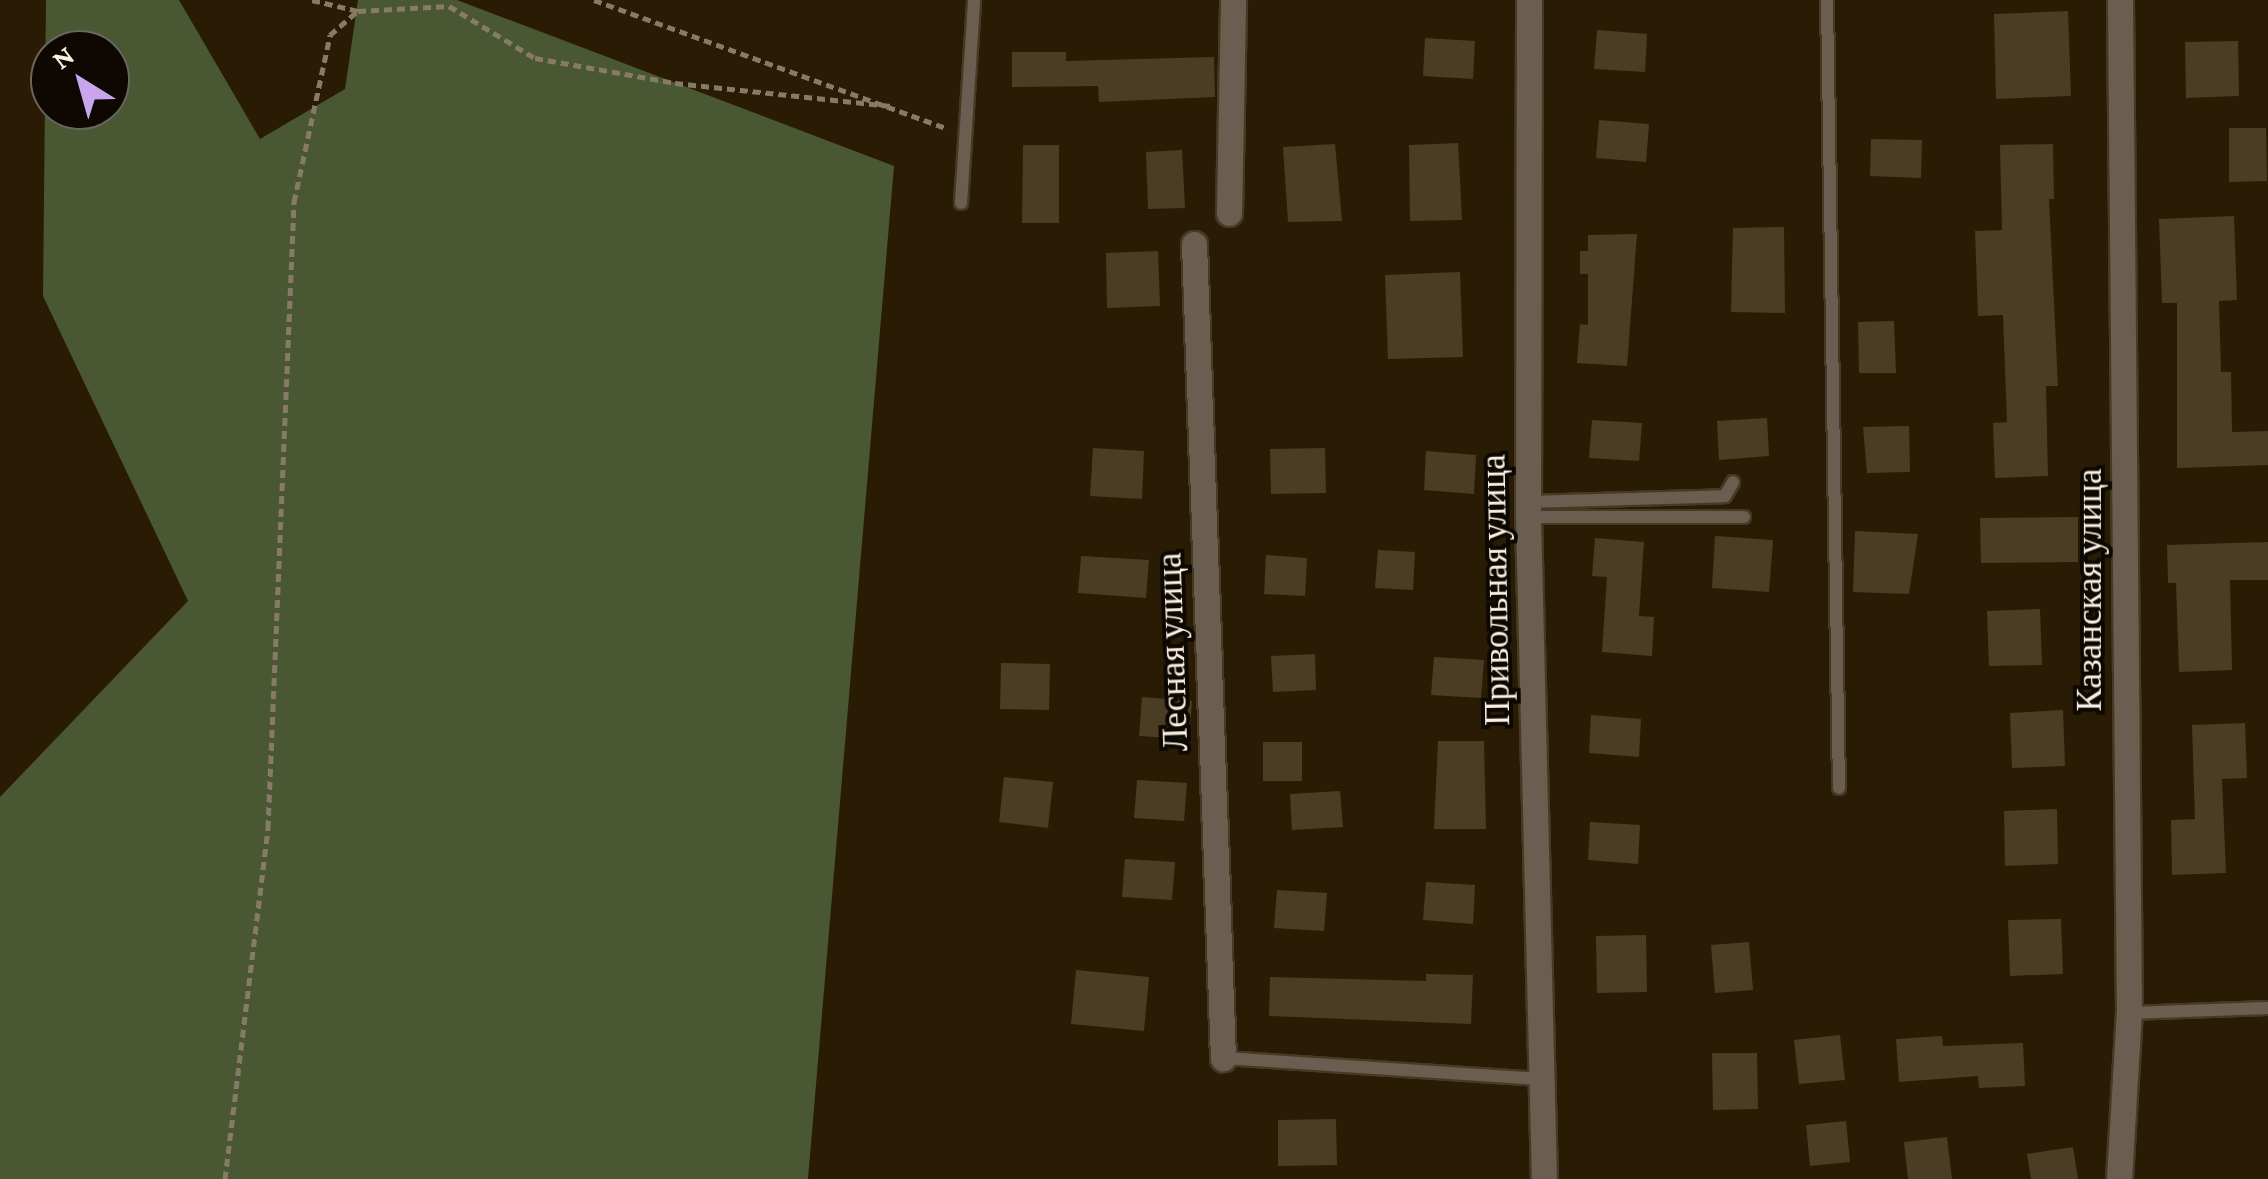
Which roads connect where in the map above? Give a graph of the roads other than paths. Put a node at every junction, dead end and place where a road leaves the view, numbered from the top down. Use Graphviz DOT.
graph roads {
  1 [pos="974,0"];
  2 [pos="1233,0"];
  3 [pos="1528,0"];
  4 [pos="1827,0"];
  5 [pos="2120,0"];
  6 [pos="962,204"];
  7 [pos="1229,214"];
  8 [pos="1194,244"];
  9 [pos="1734,482"];
  10 [pos="1528,510"];
  11 [pos="1744,516"];
  12 [pos="1839,788"];
  13 [pos="2268,1008"];
  14 [pos="2129,1013"];
  15 [pos="1223,1058"];
  16 [pos="1541,1079"];
  17 [pos="1544,1179"];
  18 [pos="2119,1179"];
  1 -- 6 [label="lane"];
  2 -- 7 [label="street"];
  3 -- 10 [label="street, Привольная улица"];
  4 -- 12 [label="lane"];
  5 -- 14 [label="street, Казанская улица"];
  8 -- 15 [label="street, Лесная улица"];
  9 -- 10 [label="lane"];
  10 -- 11 [label="lane"];
  10 -- 16 [label="street, Привольная улица"];
  13 -- 14 [label="lane"];
  14 -- 18 [label="street, Казанская улица"];
  15 -- 16 [label="lane"];
  16 -- 17 [label="street, Привольная улица"];
}
